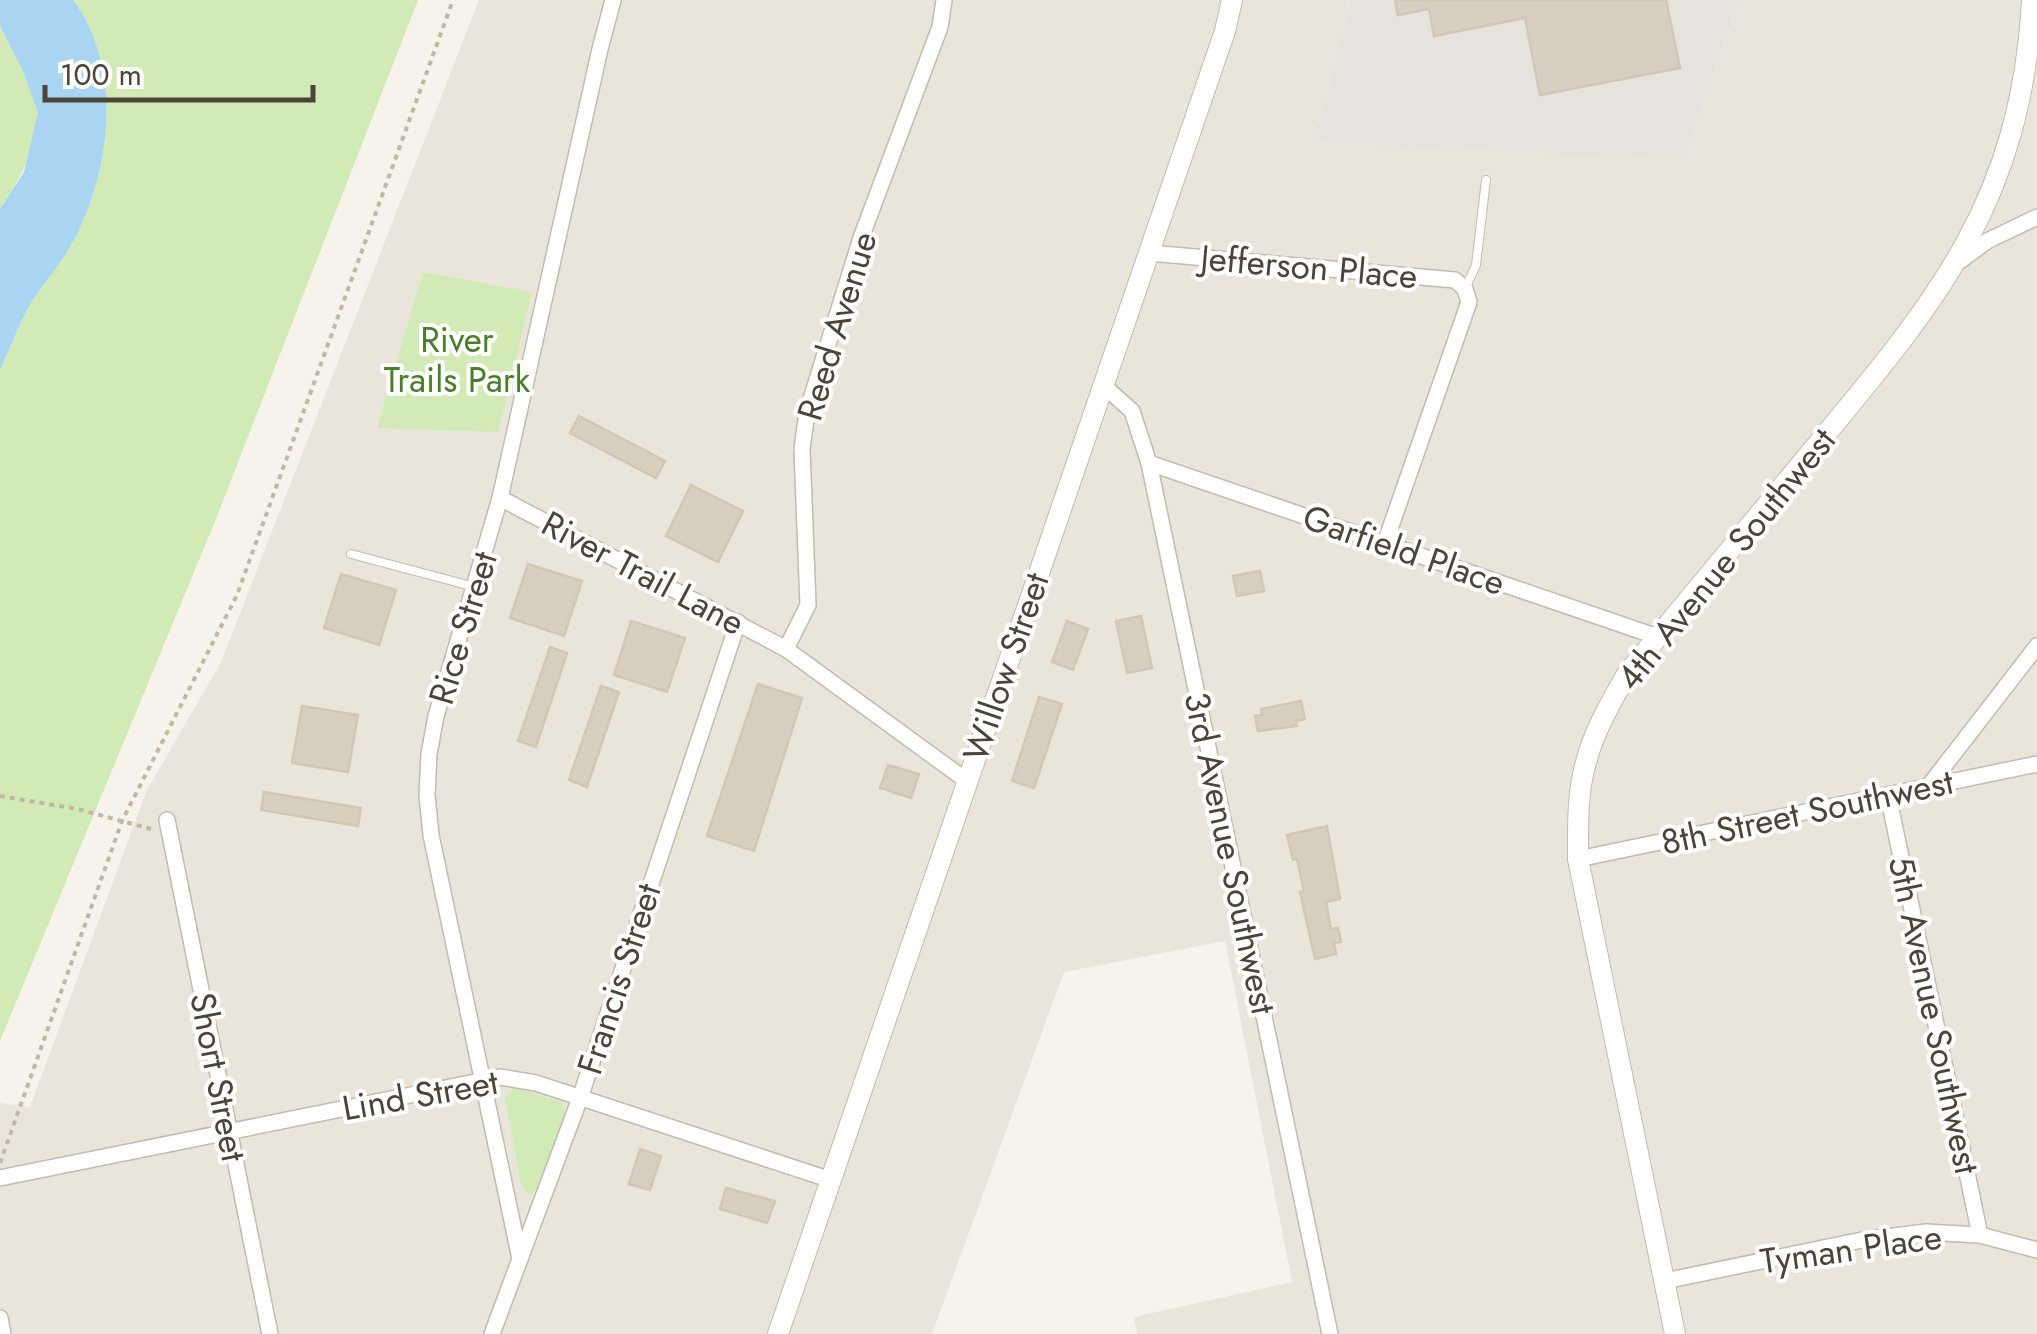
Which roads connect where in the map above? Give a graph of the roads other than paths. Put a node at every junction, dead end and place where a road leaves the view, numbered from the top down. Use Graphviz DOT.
graph roads {
  1 [pos="614,0"];
  2 [pos="944,0"];
  3 [pos="1232,0"];
  4 [pos="2032,0"];
  5 [pos="1486,180"];
  6 [pos="2037,216"];
  7 [pos="1150,252"];
  8 [pos="1956,264"];
  9 [pos="1465,289"];
  10 [pos="1104,386"];
  11 [pos="1150,462"];
  12 [pos="500,498"];
  13 [pos="1385,543"];
  14 [pos="351,554"];
  15 [pos="475,587"];
  16 [pos="738,622"];
  17 [pos="1658,637"];
  18 [pos="2037,646"];
  19 [pos="786,649"];
  20 [pos="2037,764"];
  21 [pos="967,781"];
  22 [pos="1928,788"];
  23 [pos="1888,795"];
  24 [pos="168,828"];
  25 [pos="1578,859"];
  26 [pos="482,1080"];
  27 [pos="580,1098"];
  28 [pos="229,1131"];
  29 [pos="0,1178"];
  30 [pos="831,1180"];
  31 [pos="1980,1235"];
  32 [pos="2037,1250"];
  33 [pos="520,1259"];
  34 [pos="1665,1281"];
  35 [pos="0,1318"];
  36 [pos="3,1334"];
  37 [pos="270,1334"];
  38 [pos="492,1334"];
  39 [pos="778,1334"];
  40 [pos="1330,1334"];
  41 [pos="1675,1334"];
  1 -- 12 [label="street, Rice Street"];
  2 -- 19 [label="street, Reed Avenue"];
  3 -- 7 [label="street, Willow Street"];
  4 -- 8 [label="street, 4th Avenue Southwest"];
  5 -- 9 [label="lane"];
  6 -- 8 [label="street"];
  7 -- 9 [label="street, Jefferson Place"];
  7 -- 10 [label="street, Willow Street"];
  8 -- 17 [label="street, 4th Avenue Southwest"];
  9 -- 13 [label="street"];
  10 -- 11 [label="street, 3rd Avenue Southwest"];
  10 -- 21 [label="street, Willow Street"];
  11 -- 13 [label="street, Garfield Place"];
  11 -- 40 [label="street, 3rd Avenue Southwest"];
  12 -- 15 [label="street, Rice Street"];
  12 -- 16 [label="street, River Trail Lane"];
  13 -- 17 [label="street, Garfield Place"];
  14 -- 15 [label="lane"];
  15 -- 26 [label="street, Rice Street"];
  16 -- 19 [label="street, River Trail Lane"];
  16 -- 27 [label="street, Francis Street"];
  17 -- 25 [label="street, 4th Avenue Southwest"];
  18 -- 22 [label="street"];
  19 -- 21 [label="street"];
  20 -- 22 [label="street, 8th Street Southwest"];
  21 -- 30 [label="street, Willow Street"];
  22 -- 23 [label="street, 8th Street Southwest"];
  23 -- 25 [label="street, 8th Street Southwest"];
  23 -- 31 [label="street, 5th Avenue Southwest"];
  24 -- 28 [label="street, Short Street"];
  25 -- 34 [label="street, 4th Avenue Southwest"];
  26 -- 27 [label="street, Lind Street"];
  26 -- 28 [label="street, Lind Street"];
  26 -- 33 [label="street, Rice Street"];
  27 -- 30 [label="street, Lind Street"];
  27 -- 33 [label="street, Francis Street"];
  28 -- 29 [label="street, Lind Street"];
  28 -- 37 [label="street, Short Street"];
  30 -- 39 [label="street, Willow Street"];
  31 -- 32 [label="street, Tyman Place"];
  31 -- 34 [label="street, Tyman Place"];
  33 -- 38 [label="street, Francis Street"];
  34 -- 41 [label="street, 4th Avenue Southwest"];
  35 -- 36 [label="street"];
}
